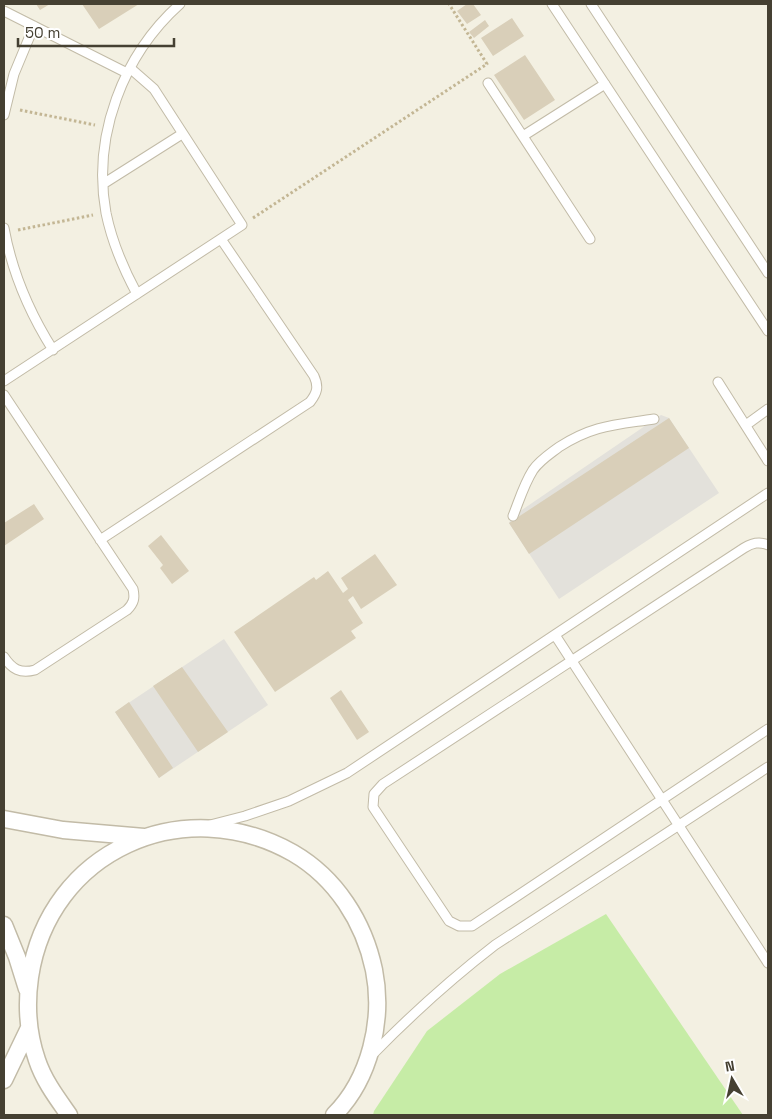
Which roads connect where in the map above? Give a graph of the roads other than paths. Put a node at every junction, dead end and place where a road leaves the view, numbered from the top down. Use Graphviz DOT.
graph roads {
  1 [pos="180,4"];
  2 [pos="552,4"];
  3 [pos="591,4"];
  4 [pos="4,11"];
  5 [pos="34,26"];
  6 [pos="128,71"];
  7 [pos="488,83"];
  8 [pos="605,84"];
  9 [pos="4,111"];
  10 [pos="182,134"];
  11 [pos="523,136"];
  12 [pos="103,184"];
  13 [pos="4,230"];
  14 [pos="221,239"];
  15 [pos="590,239"];
  16 [pos="768,273"];
  17 [pos="137,294"];
  18 [pos="768,331"];
  19 [pos="53,350"];
  20 [pos="4,381"];
  21 [pos="718,382"];
  22 [pos="4,394"];
  23 [pos="768,409"];
  24 [pos="654,419"];
  25 [pos="746,426"];
  26 [pos="768,462"];
  27 [pos="768,493"];
  28 [pos="513,516"];
  29 [pos="100,540"];
  30 [pos="768,545"];
  31 [pos="554,635"];
  32 [pos="4,657"];
  33 [pos="571,661"];
  34 [pos="768,728"];
  35 [pos="768,767"];
  36 [pos="662,800"];
  37 [pos="4,819"];
  38 [pos="678,826"];
  39 [pos="200,827"];
  40 [pos="146,837"];
  41 [pos="4,925"];
  42 [pos="768,964"];
  43 [pos="28,992"];
  44 [pos="29,1028"];
  45 [pos="368,1059"];
  46 [pos="4,1080"];
  47 [pos="339,1113"];
  48 [pos="70,1115"];
  1 -- 6 [label="lane"];
  2 -- 8 [label="lane"];
  3 -- 16 [label="lane"];
  4 -- 5 [label="lane"];
  5 -- 6 [label="lane"];
  5 -- 9 [label="lane"];
  6 -- 10 [label="lane"];
  6 -- 12 [label="lane"];
  7 -- 11 [label="lane"];
  8 -- 11 [label="lane"];
  8 -- 18 [label="lane"];
  10 -- 12 [label="lane"];
  10 -- 14 [label="lane"];
  11 -- 15 [label="lane"];
  12 -- 17 [label="lane"];
  13 -- 19 [label="lane"];
  14 -- 17 [label="lane"];
  14 -- 29 [label="lane"];
  17 -- 19 [label="lane"];
  19 -- 20 [label="lane"];
  21 -- 25 [label="lane"];
  22 -- 29 [label="lane"];
  23 -- 25 [label="lane"];
  24 -- 28 [label="lane"];
  25 -- 26 [label="lane"];
  27 -- 31 [label="lane"];
  29 -- 32 [label="lane"];
  30 -- 33 [label="lane"];
  31 -- 33 [label="lane"];
  31 -- 39 [label="lane"];
  33 -- 36 [label="lane"];
  33 -- 36 [label="lane"];
  34 -- 36 [label="lane"];
  35 -- 38 [label="lane"];
  36 -- 38 [label="lane"];
  37 -- 40 [label="street"];
  38 -- 42 [label="lane"];
  38 -- 45 [label="lane"];
  39 -- 40 [label="street"];
  39 -- 45 [label="street"];
  40 -- 43 [label="street"];
  41 -- 43 [label="street"];
  43 -- 44 [label="street"];
  44 -- 46 [label="street"];
  44 -- 48 [label="street"];
  45 -- 47 [label="street"];
}
